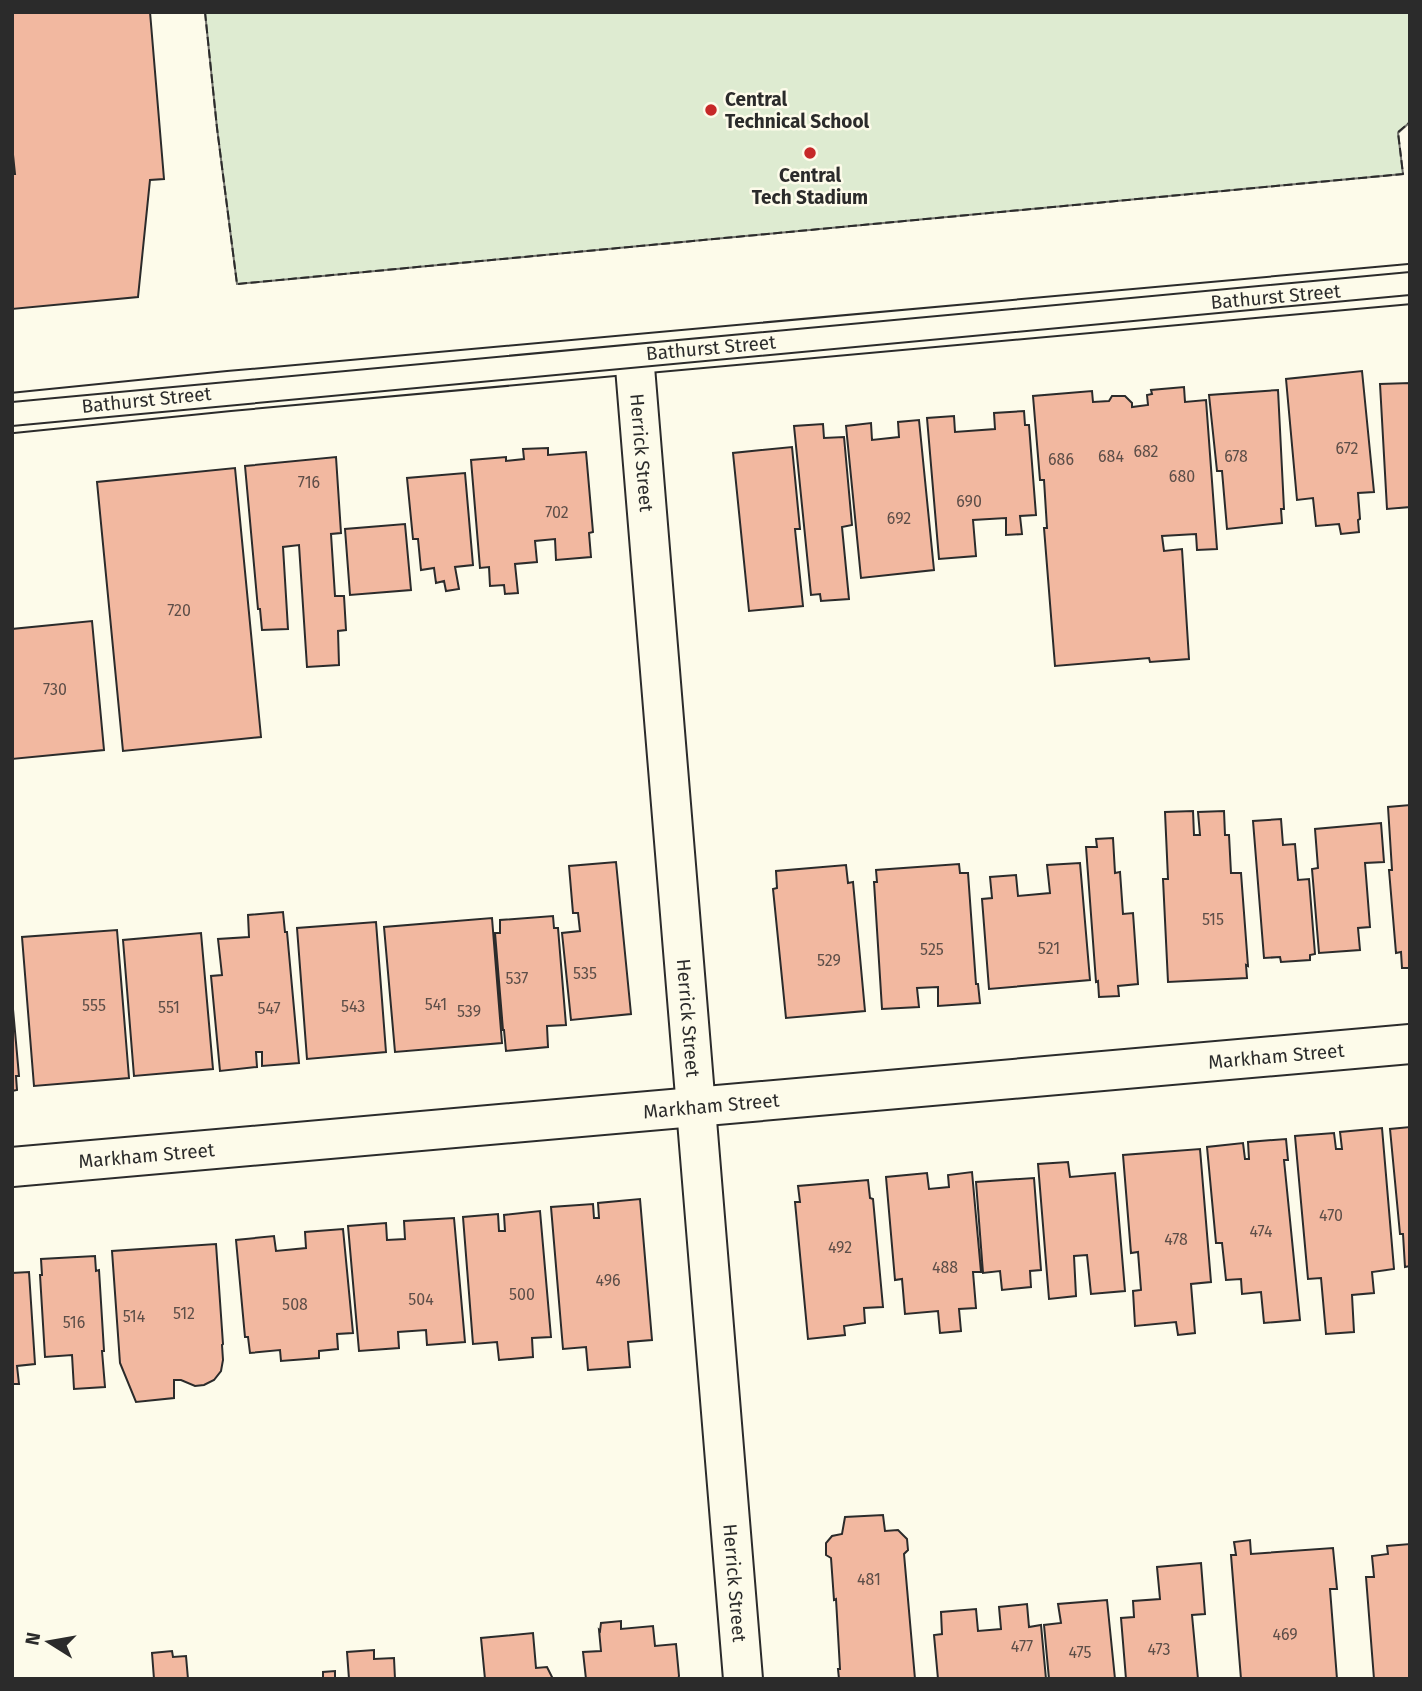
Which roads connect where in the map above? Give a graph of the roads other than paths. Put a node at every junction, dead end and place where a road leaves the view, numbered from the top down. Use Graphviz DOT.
graph roads {
  1 [pos="1410,284"];
  2 [pos="634,355"];
  3 [pos="12,413"];
  4 [pos="1410,1044"];
  5 [pos="696,1107"];
  6 [pos="12,1167"];
  7 [pos="743,1679"];
  1 -- 2 [label="street, Bathurst Street"];
  2 -- 3 [label="street, Bathurst Street"];
  2 -- 5 [label="street, Herrick Street"];
  4 -- 5 [label="street, Markham Street"];
  5 -- 6 [label="street, Markham Street"];
  5 -- 7 [label="street, Herrick Street"];
}
